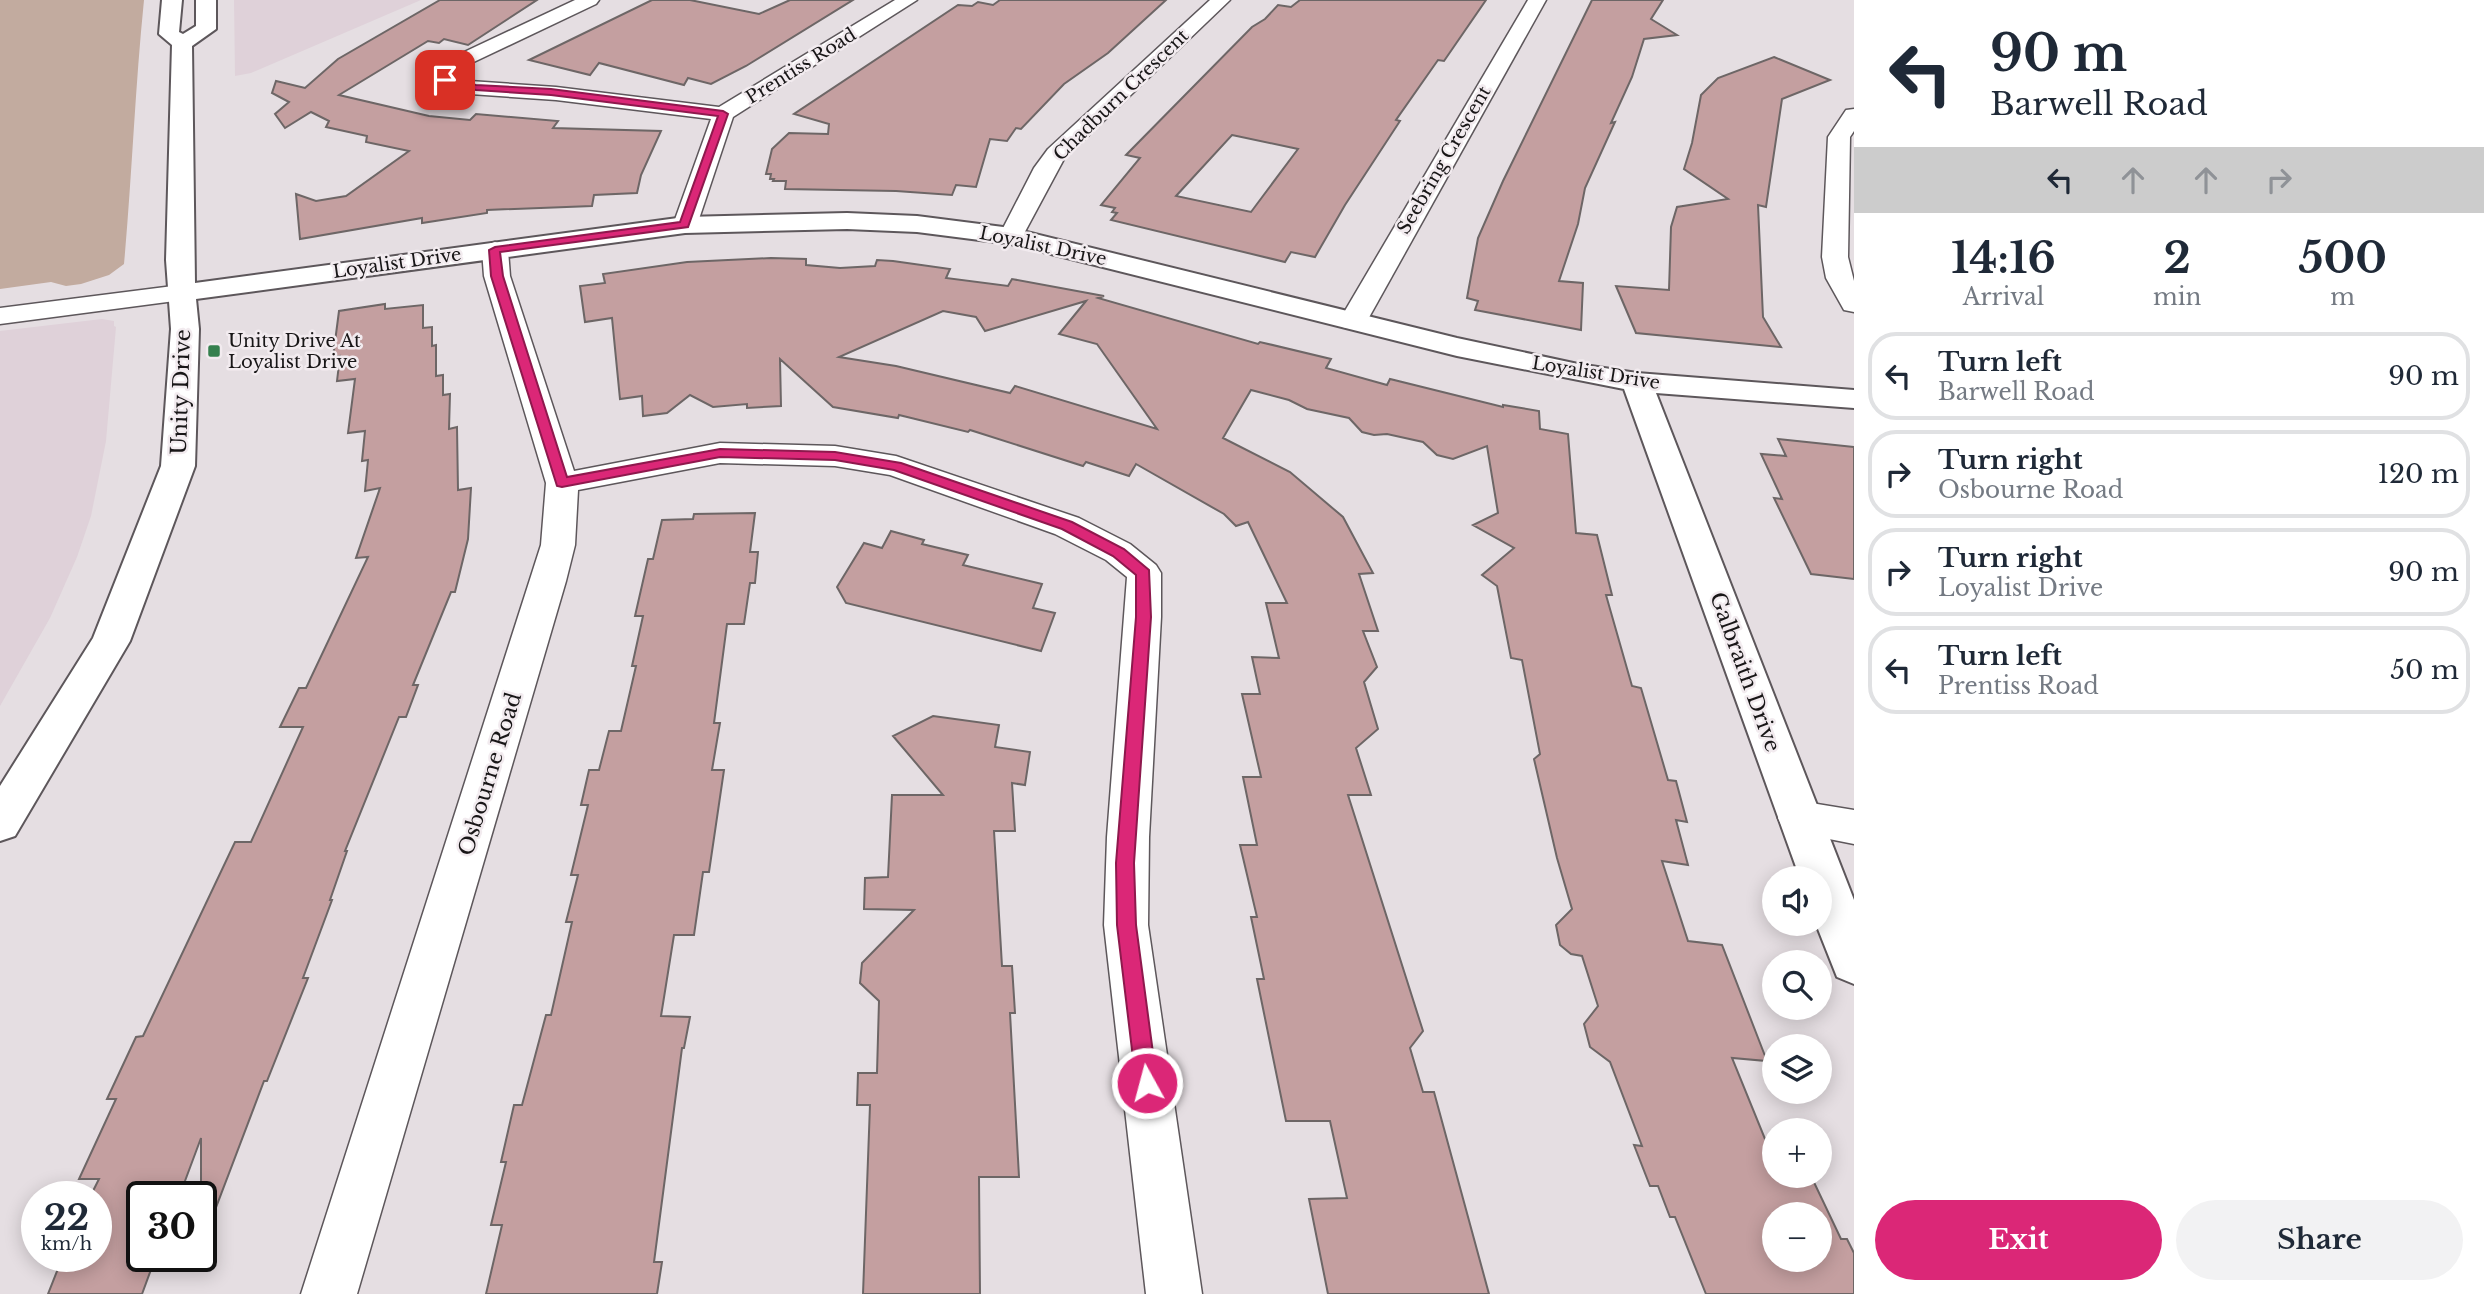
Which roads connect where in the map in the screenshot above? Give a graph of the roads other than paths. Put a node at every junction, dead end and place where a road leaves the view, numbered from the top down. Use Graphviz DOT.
graph roads {
  1 [pos="172,0"];
  2 [pos="206,0"];
  3 [pos="590,0"];
  4 [pos="908,0"];
  5 [pos="1222,0"];
  6 [pos="1537,0"];
  7 [pos="182,43"];
  8 [pos="723,114"];
  9 [pos="1854,115"];
  10 [pos="685,225"];
  11 [pos="1011,236"];
  12 [pos="495,250"];
  13 [pos="181,293"];
  14 [pos="1854,304"];
  15 [pos="0,316"];
  16 [pos="1353,321"];
  17 [pos="1637,382"];
  18 [pos="1854,399"];
  19 [pos="562,483"];
  20 [pos="1799,818"];
  21 [pos="0,823"];
  22 [pos="1854,827"];
  23 [pos="1854,962"];
  24 [pos="329,1294"];
  25 [pos="1174,1294"];
  1 -- 7 [label="street, Unity Drive"];
  2 -- 7 [label="street"];
  3 -- 8 [label="street"];
  4 -- 8 [label="street, Prentiss Road"];
  5 -- 11 [label="street, Chadburn Crescent"];
  6 -- 16 [label="street, Seebring Crescent"];
  7 -- 13 [label="street, Unity Drive"];
  8 -- 10 [label="street, Prentiss Road"];
  9 -- 14 [label="street"];
  10 -- 11 [label="street, Loyalist Drive"];
  10 -- 12 [label="street, Loyalist Drive"];
  11 -- 16 [label="street, Loyalist Drive"];
  12 -- 13 [label="street, Loyalist Drive"];
  12 -- 19 [label="street, Osbourne Road"];
  13 -- 15 [label="street"];
  13 -- 21 [label="street, Unity Drive"];
  16 -- 17 [label="street, Loyalist Drive"];
  17 -- 18 [label="street, Loyalist Drive"];
  17 -- 20 [label="street, Galbraith Drive"];
  19 -- 24 [label="street, Osbourne Road"];
  19 -- 25 [label="street"];
  20 -- 22 [label="street"];
  20 -- 23 [label="street, Galbraith Drive"];
}
